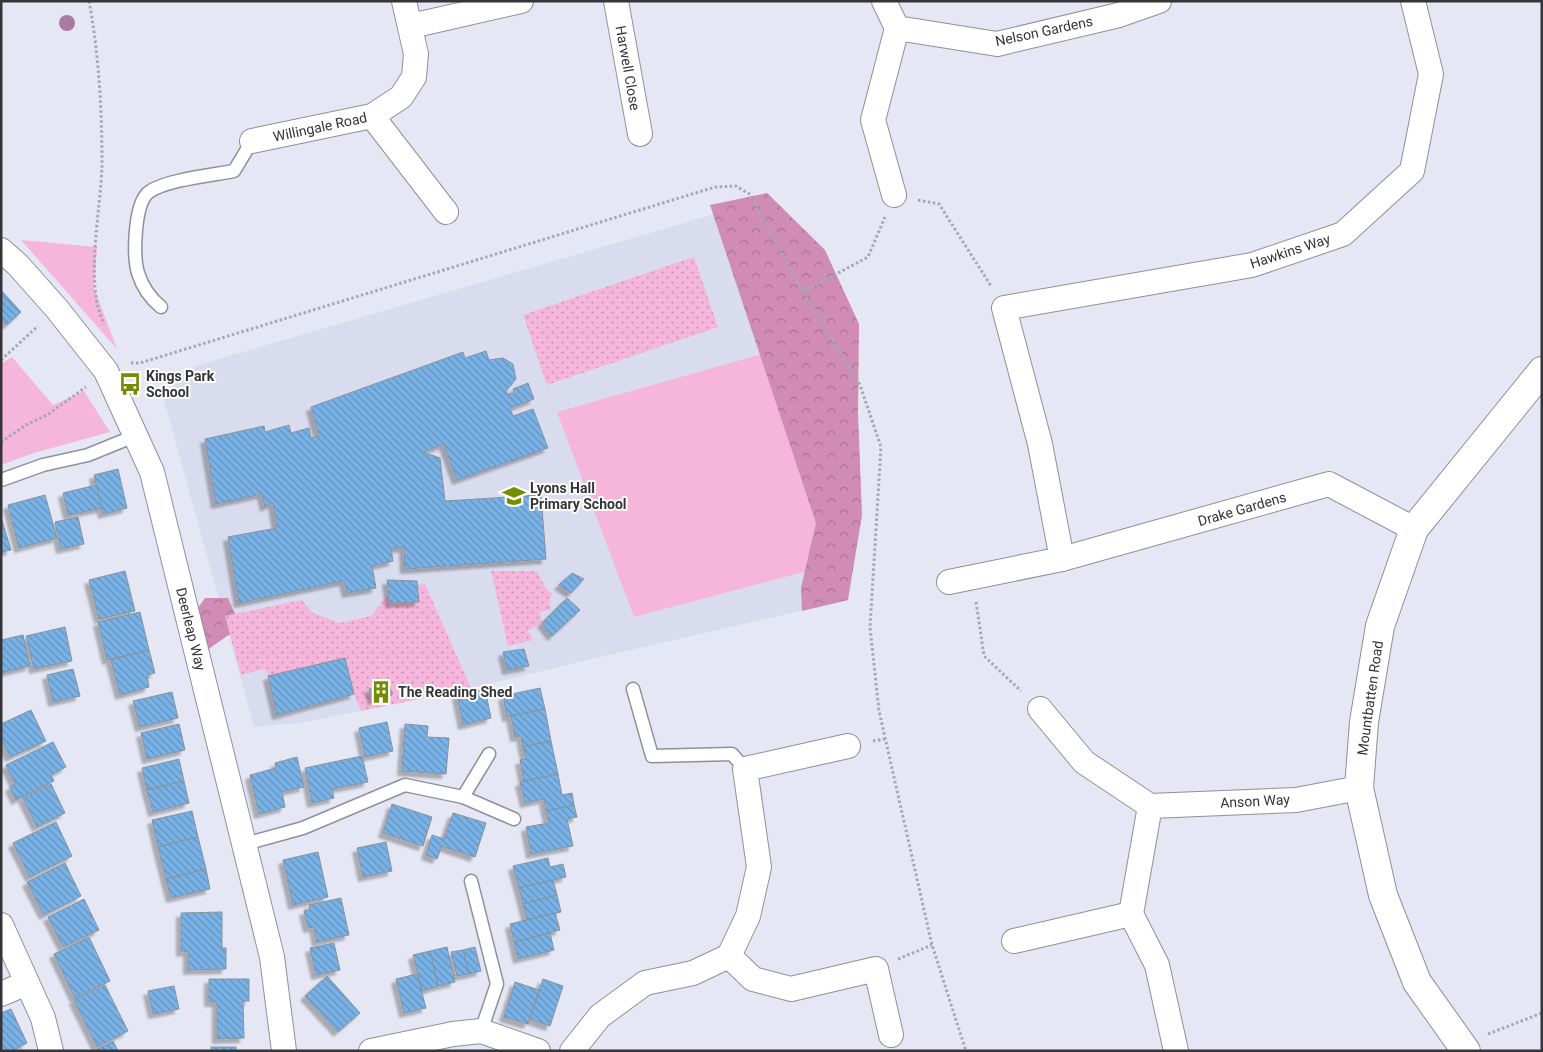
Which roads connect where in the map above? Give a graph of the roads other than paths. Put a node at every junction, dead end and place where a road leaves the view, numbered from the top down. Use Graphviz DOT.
graph roads {
  1 [pos="404,1"];
  2 [pos="521,1"];
  3 [pos="616,1"];
  4 [pos="884,1"];
  5 [pos="1159,1"];
  6 [pos="1413,1"];
  7 [pos="411,26"];
  8 [pos="897,28"];
  9 [pos="372,116"];
  10 [pos="640,134"];
  11 [pos="252,142"];
  12 [pos="894,195"];
  13 [pos="446,212"];
  14 [pos="1,250"];
  15 [pos="161,307"];
  16 [pos="1542,372"];
  17 [pos="136,435"];
  18 [pos="1,480"];
  19 [pos="1414,529"];
  20 [pos="1062,559"];
  21 [pos="949,582"];
  22 [pos="633,689"];
  23 [pos="1040,709"];
  24 [pos="848,746"];
  25 [pos="489,754"];
  26 [pos="744,769"];
  27 [pos="1360,788"];
  28 [pos="463,797"];
  29 [pos="1150,806"];
  30 [pos="514,820"];
  31 [pos="245,844"];
  32 [pos="471,881"];
  33 [pos="1131,914"];
  34 [pos="1,925"];
  35 [pos="1014,941"];
  36 [pos="729,956"];
  37 [pos="27,983"];
  38 [pos="1,994"];
  39 [pos="481,1031"];
  40 [pos="891,1035"];
  41 [pos="1464,1047"];
  42 [pos="51,1051"];
  43 [pos="284,1051"];
  44 [pos="371,1051"];
  45 [pos="538,1051"];
  46 [pos="572,1051"];
  47 [pos="1176,1051"];
  1 -- 7 [label="street, Willingale Road"];
  2 -- 7 [label="street"];
  3 -- 10 [label="street, Harwell Close"];
  4 -- 8 [label="street"];
  5 -- 8 [label="street, Nelson Gardens"];
  6 -- 20 [label="street, Hawkins Way"];
  7 -- 9 [label="street, Willingale Road"];
  8 -- 12 [label="street"];
  9 -- 11 [label="street, Willingale Road"];
  9 -- 13 [label="street"];
  11 -- 15 [label="lane"];
  14 -- 17 [label="street, Deerleap Way"];
  16 -- 19 [label="street, Mountbatten Road"];
  17 -- 18 [label="lane"];
  17 -- 31 [label="street, Deerleap Way"];
  19 -- 20 [label="street, Drake Gardens"];
  19 -- 27 [label="street, Mountbatten Road"];
  20 -- 21 [label="street, Drake Gardens"];
  22 -- 26 [label="lane"];
  23 -- 29 [label="street"];
  24 -- 26 [label="street"];
  25 -- 28 [label="lane"];
  26 -- 36 [label="street"];
  27 -- 29 [label="street, Anson Way"];
  27 -- 41 [label="street, Mountbatten Road"];
  28 -- 30 [label="lane"];
  28 -- 31 [label="lane"];
  29 -- 33 [label="street"];
  31 -- 43 [label="street, Deerleap Way"];
  32 -- 39 [label="lane"];
  33 -- 35 [label="street"];
  33 -- 47 [label="street"];
  34 -- 37 [label="street"];
  36 -- 40 [label="street"];
  36 -- 46 [label="street"];
  37 -- 38 [label="street"];
  37 -- 42 [label="street"];
  39 -- 44 [label="street"];
  39 -- 45 [label="street"];
}
